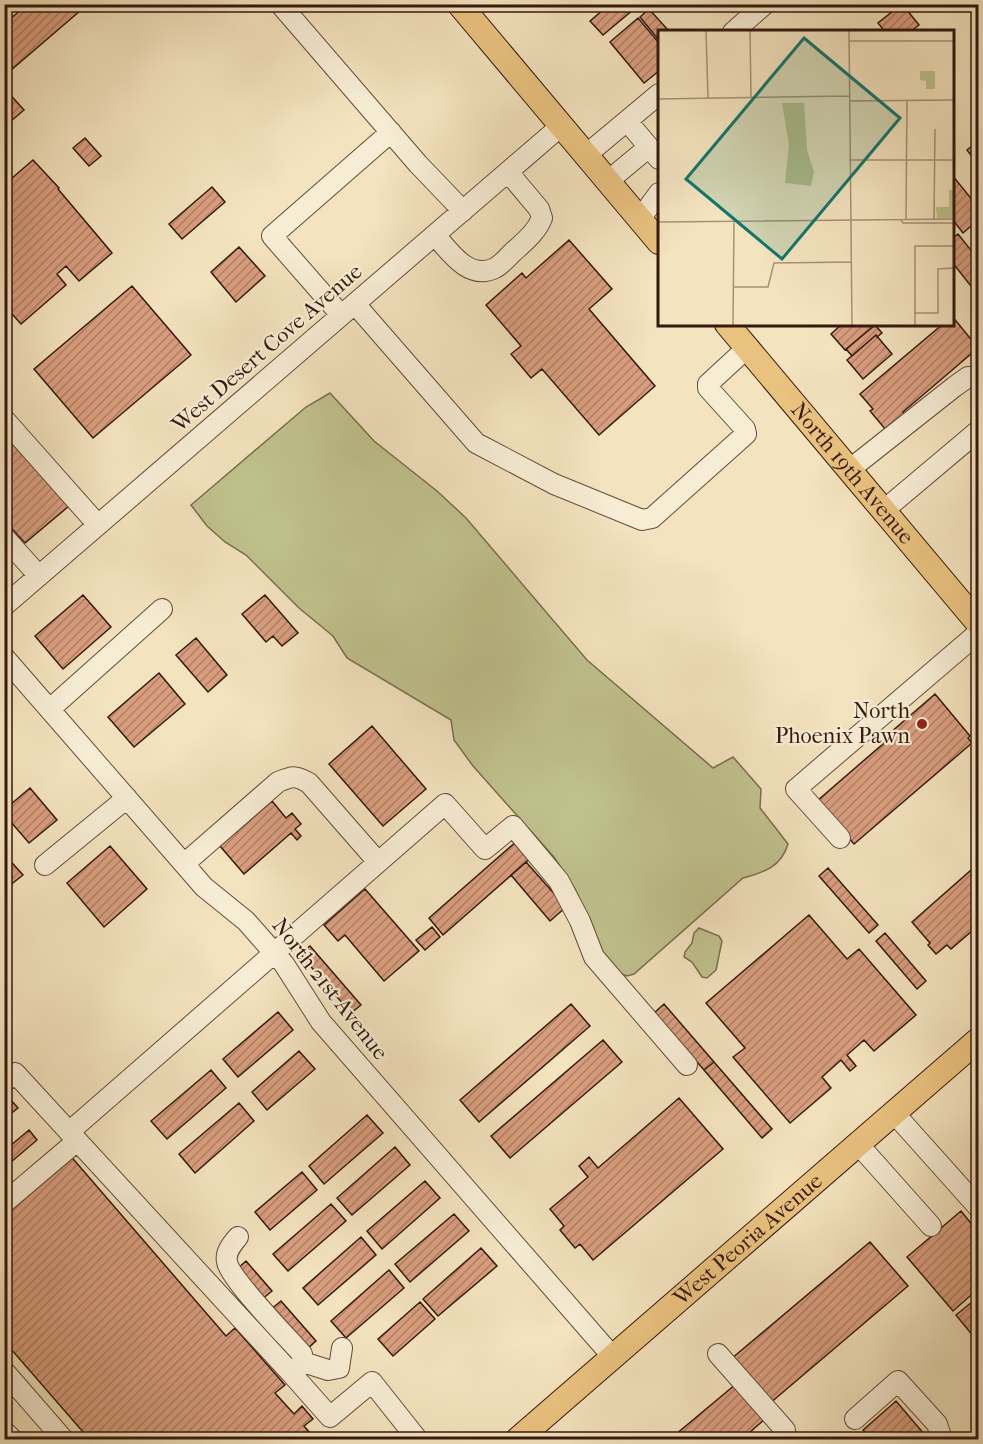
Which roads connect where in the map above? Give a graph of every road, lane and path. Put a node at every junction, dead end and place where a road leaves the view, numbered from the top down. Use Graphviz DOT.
graph roads {
  1 [pos="280,4"];
  2 [pos="459,4"];
  3 [pos="765,4"];
  4 [pos="735,30"];
  5 [pos="658,95"];
  6 [pos="627,121"];
  7 [pos="561,126"];
  8 [pos="391,132"];
  9 [pos="654,153"];
  10 [pos="586,155"];
  11 [pos="508,172"];
  12 [pos="608,181"];
  13 [pos="658,194"];
  14 [pos="463,211"];
  15 [pos="640,219"];
  16 [pos="435,235"];
  17 [pos="658,242"];
  18 [pos="348,310"];
  19 [pos="729,326"];
  20 [pos="747,348"];
  21 [pos="978,377"];
  22 [pos="4,419"];
  23 [pos="978,431"];
  24 [pos="849,470"];
  25 [pos="883,511"];
  26 [pos="98,525"];
  27 [pos="4,537"];
  28 [pos="39,576"];
  29 [pos="4,606"];
  30 [pos="162,609"];
  31 [pos="978,623"];
  32 [pos="978,633"];
  33 [pos="4,657"];
  34 [pos="50,709"];
  35 [pos="127,798"];
  36 [pos="840,838"];
  37 [pos="378,862"];
  38 [pos="184,864"];
  39 [pos="45,865"];
  40 [pos="274,952"];
  41 [pos="978,1040"];
  42 [pos="687,1065"];
  43 [pos="4,1082"];
  44 [pos="894,1113"];
  45 [pos="73,1136"];
  46 [pos="858,1144"];
  47 [pos="4,1203"];
  48 [pos="978,1208"];
  49 [pos="932,1226"];
  50 [pos="238,1237"];
  51 [pos="342,1347"];
  52 [pos="718,1354"];
  53 [pos="612,1356"];
  54 [pos="297,1368"];
  55 [pos="4,1371"];
  56 [pos="855,1419"];
  57 [pos="785,1430"];
  58 [pos="4,1431"];
  59 [pos="12,1440"];
  60 [pos="64,1440"];
  61 [pos="418,1440"];
  62 [pos="517,1440"];
  63 [pos="942,1440"];
  1 -- 8 [label="street"];
  2 -- 7 [label="main road"];
  3 -- 4 [label="street"];
  5 -- 6 [label="street"];
  6 -- 9 [label="street"];
  6 -- 10 [label="street"];
  7 -- 10 [label="main road"];
  7 -- 11 [label="street, West Desert Cove Avenue"];
  8 -- 14 [label="street"];
  8 -- 18 [label="street"];
  9 -- 12 [label="street"];
  10 -- 12 [label="main road"];
  11 -- 14 [label="street, West Desert Cove Avenue"];
  11 -- 16 [label="street"];
  12 -- 15 [label="main road"];
  13 -- 15 [label="street"];
  14 -- 16 [label="street, West Desert Cove Avenue"];
  15 -- 17 [label="main road"];
  16 -- 18 [label="street, West Desert Cove Avenue"];
  18 -- 20 [label="street"];
  18 -- 26 [label="street, West Desert Cove Avenue"];
  19 -- 20 [label="main road, North 19th Avenue"];
  20 -- 24 [label="main road, North 19th Avenue"];
  21 -- 24 [label="street"];
  22 -- 26 [label="street"];
  23 -- 25 [label="street"];
  24 -- 25 [label="main road, North 19th Avenue"];
  25 -- 31 [label="main road, North 19th Avenue"];
  26 -- 28 [label="street, West Desert Cove Avenue"];
  27 -- 28 [label="street"];
  28 -- 29 [label="street, West Desert Cove Avenue"];
  30 -- 34 [label="street"];
  32 -- 36 [label="street"];
  33 -- 34 [label="street, North 21st Avenue"];
  34 -- 35 [label="street, North 21st Avenue"];
  35 -- 38 [label="street, North 21st Avenue"];
  35 -- 39 [label="street"];
  37 -- 38 [label="street"];
  37 -- 40 [label="street"];
  37 -- 42 [label="street"];
  38 -- 40 [label="street, North 21st Avenue"];
  40 -- 45 [label="street"];
  40 -- 53 [label="street, North 21st Avenue"];
  41 -- 44 [label="main road, West Peoria Avenue"];
  43 -- 45 [label="street"];
  44 -- 46 [label="main road, West Peoria Avenue"];
  44 -- 48 [label="street"];
  45 -- 47 [label="street"];
  45 -- 54 [label="street"];
  46 -- 49 [label="street"];
  46 -- 53 [label="main road, West Peoria Avenue"];
  50 -- 54 [label="street"];
  51 -- 54 [label="street"];
  52 -- 57 [label="street"];
  53 -- 62 [label="main road, West Peoria Avenue"];
  54 -- 61 [label="street"];
  55 -- 60 [label="street"];
  56 -- 63 [label="street"];
  58 -- 59 [label="street"];
}
